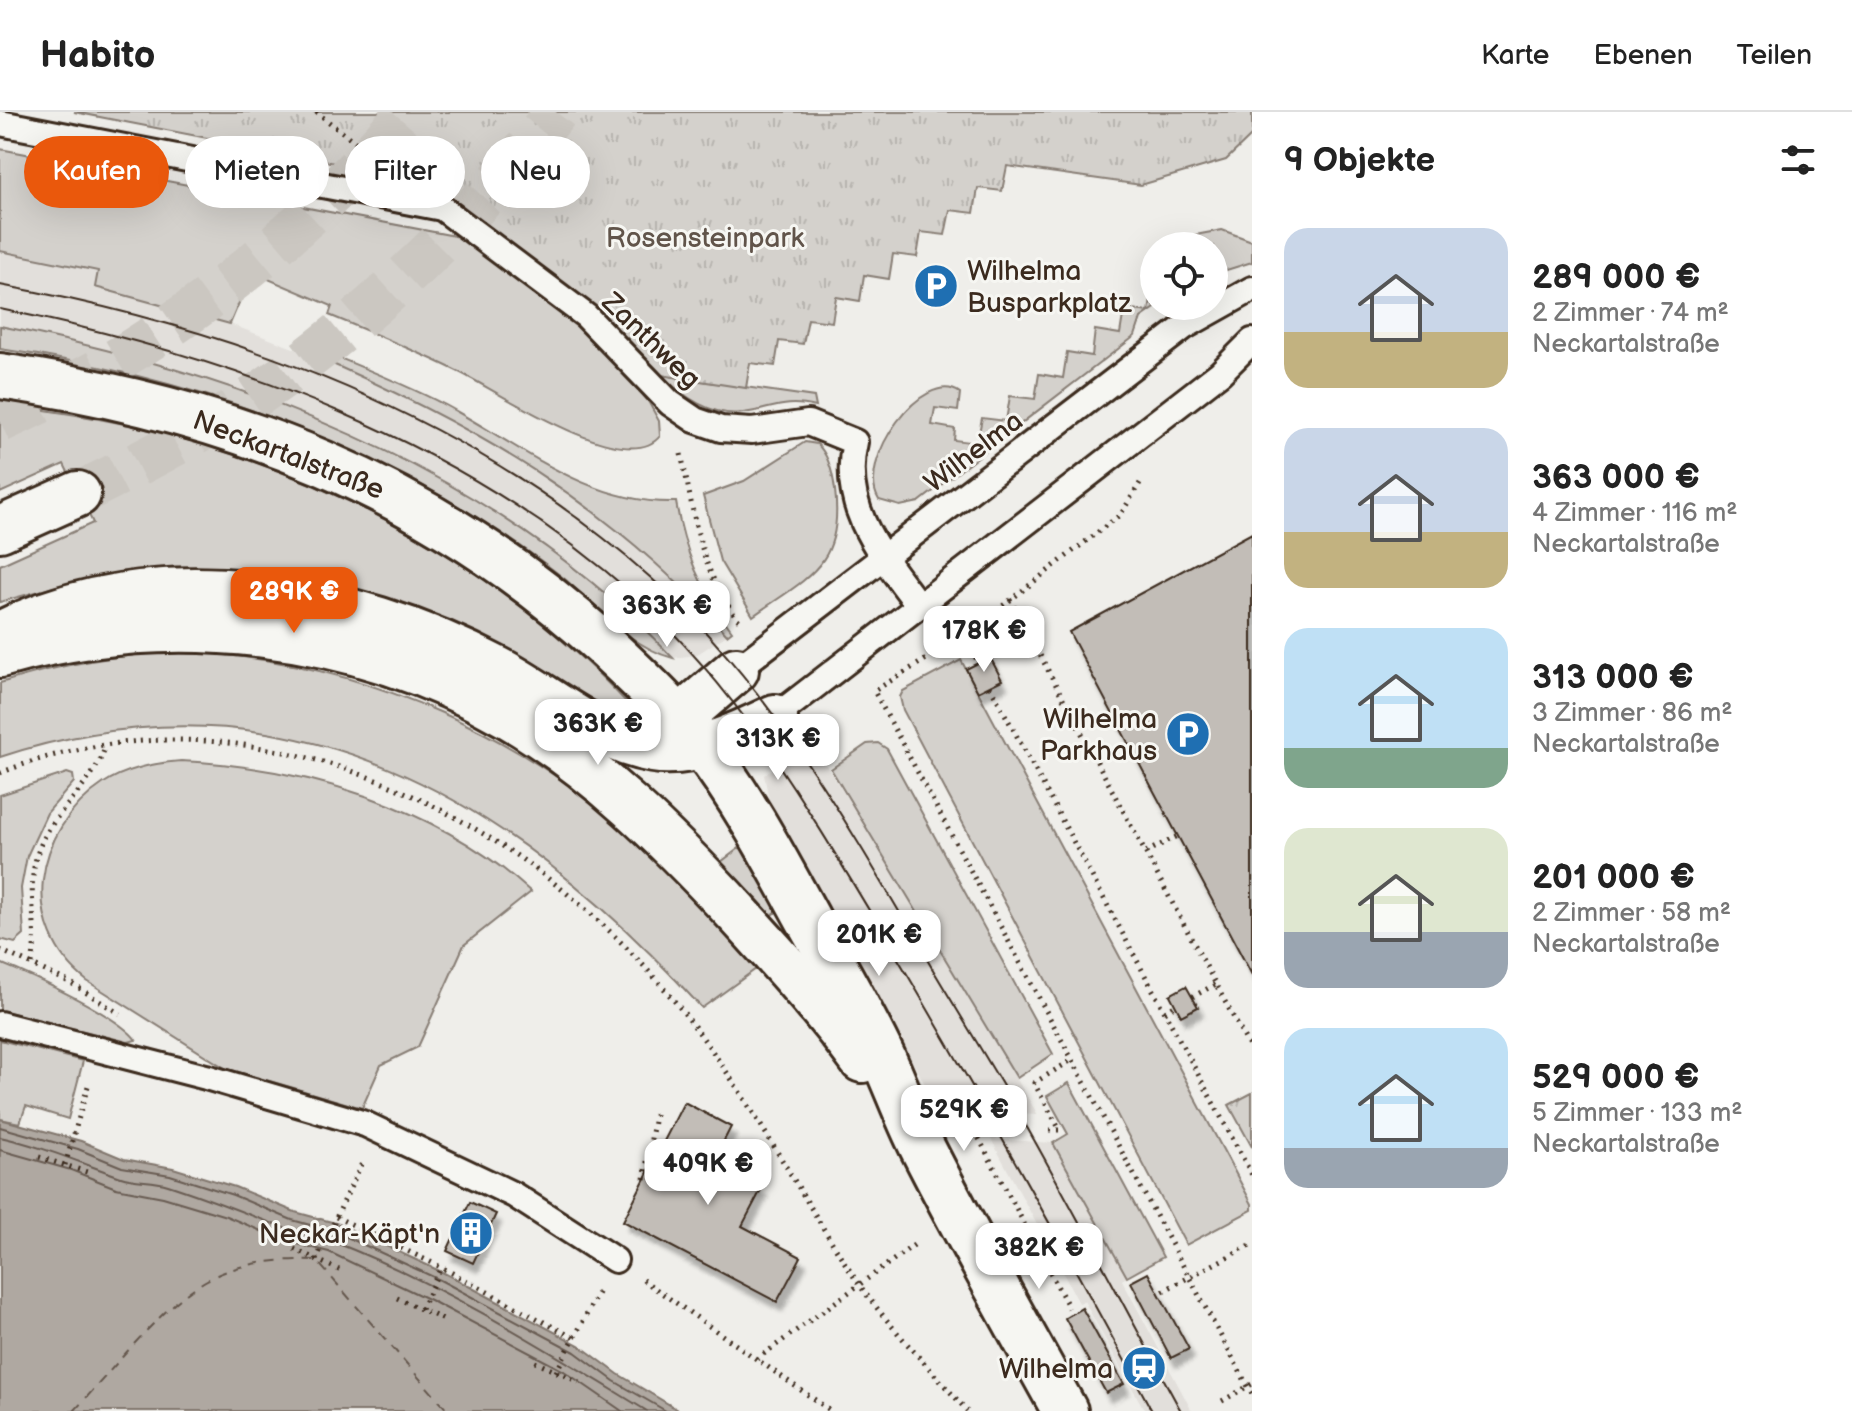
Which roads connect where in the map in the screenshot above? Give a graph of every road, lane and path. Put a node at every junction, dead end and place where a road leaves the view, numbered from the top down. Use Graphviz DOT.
graph roads {
  1 [pos="0,123"];
  2 [pos="1252,289"];
  3 [pos="1252,341"];
  4 [pos="0,376"];
  5 [pos="685,470"];
  6 [pos="1143,476"];
  7 [pos="78,494"];
  8 [pos="0,529"];
  9 [pos="883,557"];
  10 [pos="1010,599"];
  11 [pos="919,606"];
  12 [pos="742,623"];
  13 [pos="0,634"];
  14 [pos="964,636"];
  15 [pos="613,654"];
  16 [pos="0,655"];
  17 [pos="978,662"];
  18 [pos="727,677"];
  19 [pos="990,686"];
  20 [pos="775,717"];
  21 [pos="678,738"];
  22 [pos="105,747"];
  23 [pos="0,773"];
  24 [pos="1178,836"];
  25 [pos="766,843"];
  26 [pos="673,848"];
  27 [pos="1146,852"];
  28 [pos="0,950"];
  29 [pos="32,964"];
  30 [pos="1216,984"];
  31 [pos="1192,997"];
  32 [pos="1176,1005"];
  33 [pos="1165,1012"];
  34 [pos="127,1018"];
  35 [pos="0,1024"];
  36 [pos="1252,1052"];
  37 [pos="1072,1060"];
  38 [pos="89,1083"];
  39 [pos="656,1110"];
  40 [pos="985,1128"];
  41 [pos="1049,1130"];
  42 [pos="923,1148"];
  43 [pos="39,1157"];
  44 [pos="364,1157"];
  45 [pos="65,1165"];
  46 [pos="87,1172"];
  47 [pos="1252,1175"];
  48 [pos="644,1179"];
  49 [pos="337,1214"];
  50 [pos="929,1234"];
  51 [pos="1252,1244"];
  52 [pos="294,1249"];
  53 [pos="316,1260"];
  54 [pos="441,1267"];
  55 [pos="339,1270"];
  56 [pos="609,1270"];
  57 [pos="1189,1277"];
  58 [pos="858,1283"];
  59 [pos="1163,1291"];
  60 [pos="397,1298"];
  61 [pos="1069,1308"];
  62 [pos="421,1309"];
  63 [pos="444,1320"];
  64 [pos="575,1336"];
  65 [pos="757,1359"];
  66 [pos="535,1362"];
  67 [pos="556,1372"];
  68 [pos="579,1382"];
  69 [pos="1250,1385"];
  70 [pos="1252,1394"];
  71 [pos="1222,1401"];
  72 [pos="831,1411"];
  73 [pos="967,1411"];
  74 [pos="1065,1411"];
  1 -- 9 [label="lane, Zanthweg"];
  2 -- 9 [label="lane, Wilhelma"];
  3 -- 11 [label="lane"];
  4 -- 15 [label="main road, Neckartalstraße"];
  5 -- 12 [label="path"];
  6 -- 10 [label="path"];
  7 -- 8 [label="main road"];
  9 -- 11 [label="lane, Zanthweg"];
  9 -- 18 [label="lane, Wilhelma"];
  10 -- 14 [label="path"];
  10 -- 27 [label="path"];
  11 -- 20 [label="lane"];
  13 -- 21 [label="main road"];
  14 -- 17 [label="path"];
  14 -- 37 [label="path"];
  15 -- 18 [label="main road"];
  15 -- 21 [label="main road, Neckartalstraße"];
  16 -- 26 [label="main road, Neckartalstraße"];
  18 -- 21 [label="main road"];
  19 -- 33 [label="path"];
  20 -- 21 [label="main road"];
  20 -- 25 [label="main road"];
  21 -- 25 [label="main road, Neckartalstraße"];
  21 -- 26 [label="main road"];
  22 -- 23 [label="path"];
  22 -- 29 [label="path"];
  22 -- 58 [label="path"];
  24 -- 27 [label="path"];
  25 -- 42 [label="main road, Neckartalstraße"];
  26 -- 42 [label="main road, Neckartalstraße"];
  27 -- 30 [label="path"];
  28 -- 29 [label="path"];
  29 -- 34 [label="path"];
  30 -- 31 [label="path"];
  30 -- 36 [label="path"];
  32 -- 33 [label="path"];
  33 -- 47 [label="path"];
  35 -- 56 [label="lane"];
  37 -- 41 [label="path"];
  37 -- 57 [label="path"];
  38 -- 45 [label="path"];
  39 -- 48 [label="path"];
  40 -- 61 [label="path"];
  42 -- 74 [label="main road, Neckartalstraße"];
  43 -- 45 [label="path"];
  44 -- 49 [label="path"];
  45 -- 46 [label="path"];
  49 -- 53 [label="path"];
  49 -- 54 [label="path"];
  50 -- 58 [label="path"];
  51 -- 57 [label="path"];
  52 -- 53 [label="path"];
  53 -- 55 [label="path"];
  54 -- 62 [label="path"];
  54 -- 64 [label="path"];
  56 -- 64 [label="path"];
  56 -- 65 [label="path"];
  57 -- 59 [label="path"];
  57 -- 69 [label="path"];
  58 -- 65 [label="path"];
  58 -- 73 [label="path"];
  60 -- 62 [label="path"];
  62 -- 63 [label="path"];
  64 -- 67 [label="path"];
  65 -- 72 [label="path"];
  66 -- 67 [label="path"];
  67 -- 68 [label="path"];
  69 -- 70 [label="path"];
  69 -- 71 [label="path"];
}
